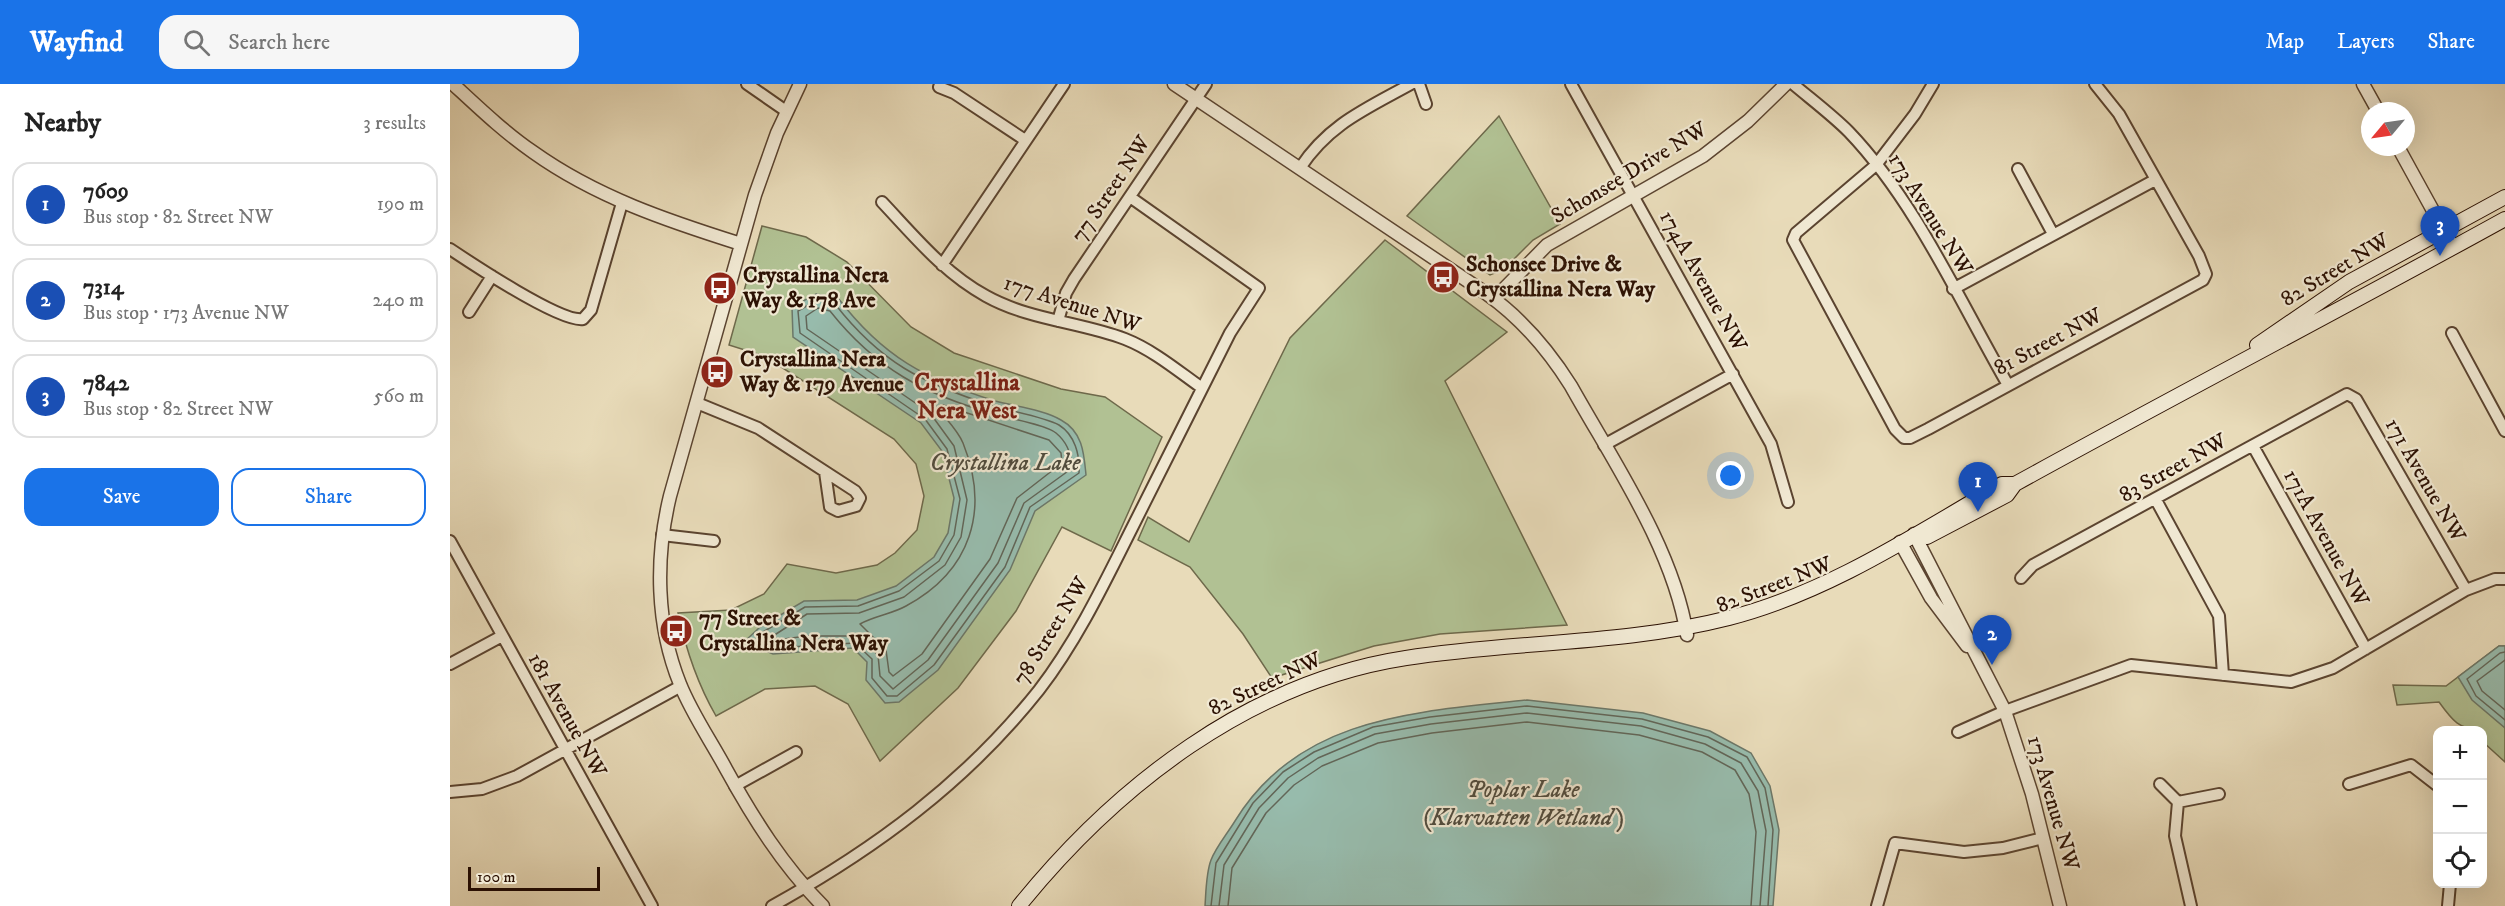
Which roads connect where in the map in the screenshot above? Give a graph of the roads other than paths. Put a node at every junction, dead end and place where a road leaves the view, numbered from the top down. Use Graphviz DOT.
graph roads {
  1 [pos="747,84"];
  2 [pos="800,84"];
  3 [pos="1064,84"];
  4 [pos="1174,84"];
  5 [pos="1206,84"];
  6 [pos="1411,84"];
  7 [pos="1419,84"];
  8 [pos="1571,84"];
  9 [pos="1786,84"];
  10 [pos="1793,84"];
  11 [pos="1933,84"];
  12 [pos="2095,84"];
  13 [pos="2363,84"];
  14 [pos="452,85"];
  15 [pos="939,87"];
  16 [pos="1196,99"];
  17 [pos="2373,102"];
  18 [pos="1426,104"];
  19 [pos="786,111"];
  20 [pos="1025,141"];
  21 [pos="2403,156"];
  22 [pos="1876,165"];
  23 [pos="1300,168"];
  24 [pos="2018,169"];
  25 [pos="2155,180"];
  26 [pos="1633,196"];
  27 [pos="1130,197"];
  28 [pos="2505,197"];
  29 [pos="882,202"];
  30 [pos="622,203"];
  31 [pos="2505,219"];
  32 [pos="2444,231"];
  33 [pos="2053,234"];
  34 [pos="741,244"];
  35 [pos="2453,248"];
  36 [pos="450,249"];
  37 [pos="942,266"];
  38 [pos="492,276"];
  39 [pos="1953,290"];
  40 [pos="1494,299"];
  41 [pos="469,312"];
  42 [pos="1058,321"];
  43 [pos="2452,333"];
  44 [pos="2223,369"];
  45 [pos="1733,374"];
  46 [pos="2008,385"];
  47 [pos="1202,388"];
  48 [pos="2347,394"];
  49 [pos="697,403"];
  50 [pos="2505,431"];
  51 [pos="1604,446"];
  52 [pos="2253,446"];
  53 [pos="825,472"];
  54 [pos="2156,500"];
  55 [pos="1788,502"];
  56 [pos="662,536"];
  57 [pos="1916,538"];
  58 [pos="450,541"];
  59 [pos="714,541"];
  60 [pos="1902,545"];
  61 [pos="2021,578"];
  62 [pos="2505,579"];
  63 [pos="2466,590"];
  64 [pos="1686,631"];
  65 [pos="502,636"];
  66 [pos="2366,649"];
  67 [pos="450,664"];
  68 [pos="1985,671"];
  69 [pos="2223,675"];
  70 [pos="681,686"];
  71 [pos="2005,711"];
  72 [pos="1958,732"];
  73 [pos="565,751"];
  74 [pos="796,752"];
  75 [pos="2433,782"];
  76 [pos="2160,784"];
  77 [pos="2349,784"];
  78 [pos="735,786"];
  79 [pos="450,792"];
  80 [pos="2219,794"];
  81 [pos="2178,802"];
  82 [pos="2043,838"];
  83 [pos="1067,852"];
  84 [pos="806,888"];
  85 [pos="2450,888"];
  86 [pos="652,906"];
  87 [pos="772,906"];
  88 [pos="823,906"];
  89 [pos="1019,906"];
  90 [pos="1032,906"];
  91 [pos="1877,906"];
  92 [pos="2060,906"];
  93 [pos="2191,906"];
  94 [pos="2448,906"];
  1 -- 19 [label="street"];
  2 -- 19 [label="street"];
  3 -- 20 [label="street"];
  4 -- 16 [label="street"];
  5 -- 16 [label="street, 77 Street NW"];
  6 -- 23 [label="street"];
  7 -- 18 [label="street"];
  8 -- 26 [label="street, 174A Avenue NW"];
  9 -- 26 [label="street, Schonsee Drive NW"];
  10 -- 22 [label="street, 173 Avenue NW"];
  11 -- 22 [label="street"];
  12 -- 25 [label="street"];
  13 -- 17 [label="street"];
  14 -- 30 [label="street"];
  15 -- 20 [label="street"];
  16 -- 23 [label="street"];
  16 -- 27 [label="street, 77 Street NW"];
  19 -- 34 [label="street"];
  20 -- 37 [label="street"];
  21 -- 32 [label="street"];
  22 -- 39 [label="street, 173 Avenue NW"];
  22 -- 46 [label="street, 81 Street NW"];
  23 -- 40 [label="street"];
  24 -- 33 [label="street"];
  25 -- 33 [label="street"];
  25 -- 46 [label="street, 81 Street NW"];
  26 -- 40 [label="street, Schonsee Drive NW"];
  26 -- 45 [label="street, 174A Avenue NW"];
  27 -- 42 [label="street, 77 Street NW"];
  27 -- 47 [label="street, 78 Street NW"];
  28 -- 32 [label="main road, 82 Street NW"];
  29 -- 37 [label="street, 177 Avenue NW"];
  30 -- 34 [label="street"];
  30 -- 38 [label="street"];
  31 -- 35 [label="main road, 82 Street NW"];
  32 -- 35 [label="street"];
  32 -- 44 [label="main road, 82 Street NW"];
  33 -- 39 [label="street"];
  34 -- 49 [label="street"];
  35 -- 44 [label="main road, 82 Street NW"];
  36 -- 38 [label="street"];
  37 -- 42 [label="street, 177 Avenue NW"];
  38 -- 41 [label="street"];
  39 -- 46 [label="street, 173 Avenue NW"];
  40 -- 51 [label="street"];
  42 -- 47 [label="street, 177 Avenue NW"];
  43 -- 50 [label="street"];
  44 -- 57 [label="main road, 82 Street NW"];
  45 -- 51 [label="street"];
  45 -- 55 [label="street, 174A Avenue NW"];
  47 -- 84 [label="street, 78 Street NW"];
  48 -- 52 [label="street, 83 Street NW"];
  48 -- 63 [label="street, 171 Avenue NW"];
  49 -- 53 [label="street"];
  49 -- 56 [label="street"];
  51 -- 64 [label="street"];
  52 -- 54 [label="street, 83 Street NW"];
  52 -- 66 [label="street, 171A Avenue NW"];
  54 -- 61 [label="street, 83 Street NW"];
  54 -- 69 [label="street"];
  56 -- 59 [label="street"];
  56 -- 70 [label="street"];
  57 -- 60 [label="main road, 82 Street NW"];
  57 -- 68 [label="street, 173 Avenue NW"];
  58 -- 65 [label="street, 181 Avenue NW"];
  60 -- 64 [label="main road, 82 Street NW"];
  60 -- 68 [label="street, 173 Avenue NW"];
  62 -- 63 [label="street"];
  63 -- 66 [label="street"];
  64 -- 83 [label="main road, 82 Street NW"];
  65 -- 67 [label="street"];
  65 -- 73 [label="street, 181 Avenue NW"];
  66 -- 69 [label="street"];
  68 -- 71 [label="street, 173 Avenue NW"];
  69 -- 71 [label="street"];
  70 -- 73 [label="street"];
  70 -- 78 [label="street"];
  71 -- 72 [label="street, 173 Avenue NW"];
  71 -- 82 [label="street, 173 Avenue NW"];
  73 -- 79 [label="street"];
  73 -- 86 [label="street, 181 Avenue NW"];
  74 -- 78 [label="street"];
  75 -- 77 [label="street"];
  76 -- 81 [label="street"];
  78 -- 84 [label="street"];
  80 -- 81 [label="street"];
  81 -- 93 [label="street"];
  82 -- 91 [label="street"];
  82 -- 92 [label="street, 173 Avenue NW"];
  83 -- 89 [label="main road, 82 Street NW"];
  83 -- 90 [label="main road, 82 Street NW"];
  84 -- 87 [label="street, 78 Street NW"];
  84 -- 88 [label="street"];
  85 -- 94 [label="street"];
}
